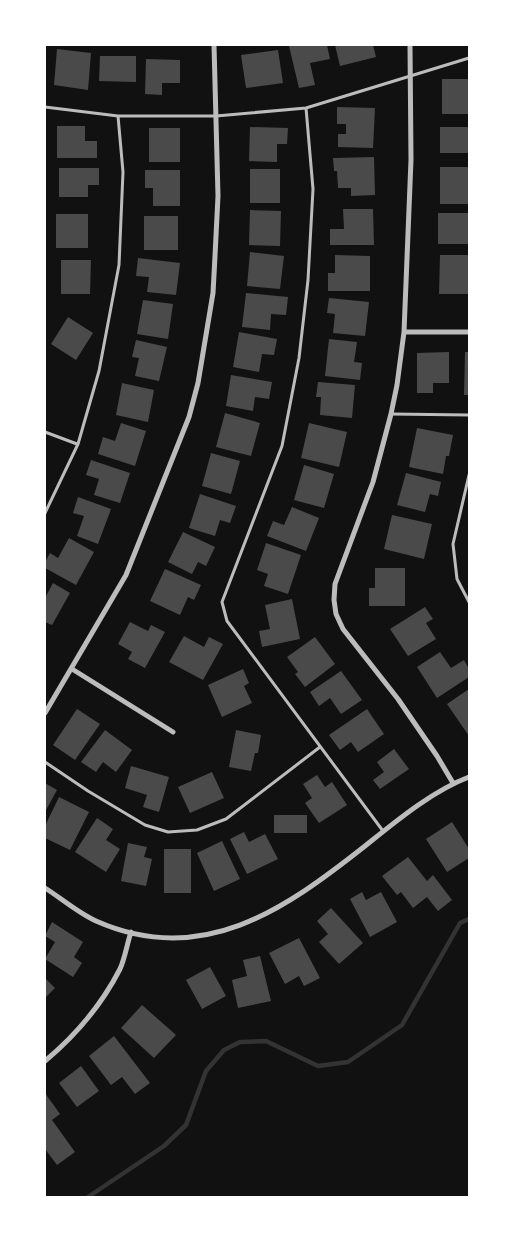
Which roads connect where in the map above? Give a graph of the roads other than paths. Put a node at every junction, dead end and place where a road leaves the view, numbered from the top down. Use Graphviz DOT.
graph roads {
  1 [pos="214,45"];
  2 [pos="410,45"];
  3 [pos="469,58"];
  4 [pos="411,74"];
  5 [pos="45,107"];
  6 [pos="306,108"];
  7 [pos="118,116"];
  8 [pos="216,116"];
  9 [pos="404,332"];
  10 [pos="469,332"];
  11 [pos="391,414"];
  12 [pos="469,415"];
  13 [pos="45,432"];
  14 [pos="78,444"];
  15 [pos="469,475"];
  16 [pos="45,513"];
  17 [pos="469,602"];
  18 [pos="72,669"];
  19 [pos="45,713"];
  20 [pos="173,732"];
  21 [pos="320,747"];
  22 [pos="45,762"];
  23 [pos="469,778"];
  24 [pos="453,783"];
  25 [pos="383,831"];
  26 [pos="45,888"];
  27 [pos="131,932"];
  28 [pos="45,1061"];
  1 -- 8 [label="street"];
  2 -- 4 [label="street"];
  3 -- 4 [label="lane"];
  4 -- 6 [label="lane"];
  4 -- 9 [label="street"];
  5 -- 7 [label="lane"];
  6 -- 8 [label="lane"];
  6 -- 21 [label="lane"];
  7 -- 8 [label="lane"];
  7 -- 14 [label="lane"];
  8 -- 18 [label="street"];
  9 -- 10 [label="street"];
  9 -- 11 [label="street"];
  11 -- 12 [label="lane"];
  11 -- 24 [label="street"];
  13 -- 14 [label="lane"];
  14 -- 16 [label="lane"];
  15 -- 17 [label="lane"];
  18 -- 19 [label="street"];
  18 -- 20 [label="street"];
  21 -- 22 [label="lane"];
  21 -- 25 [label="lane"];
  23 -- 24 [label="street"];
  24 -- 25 [label="street"];
  25 -- 27 [label="street"];
  26 -- 27 [label="street"];
  27 -- 28 [label="street"];
}
